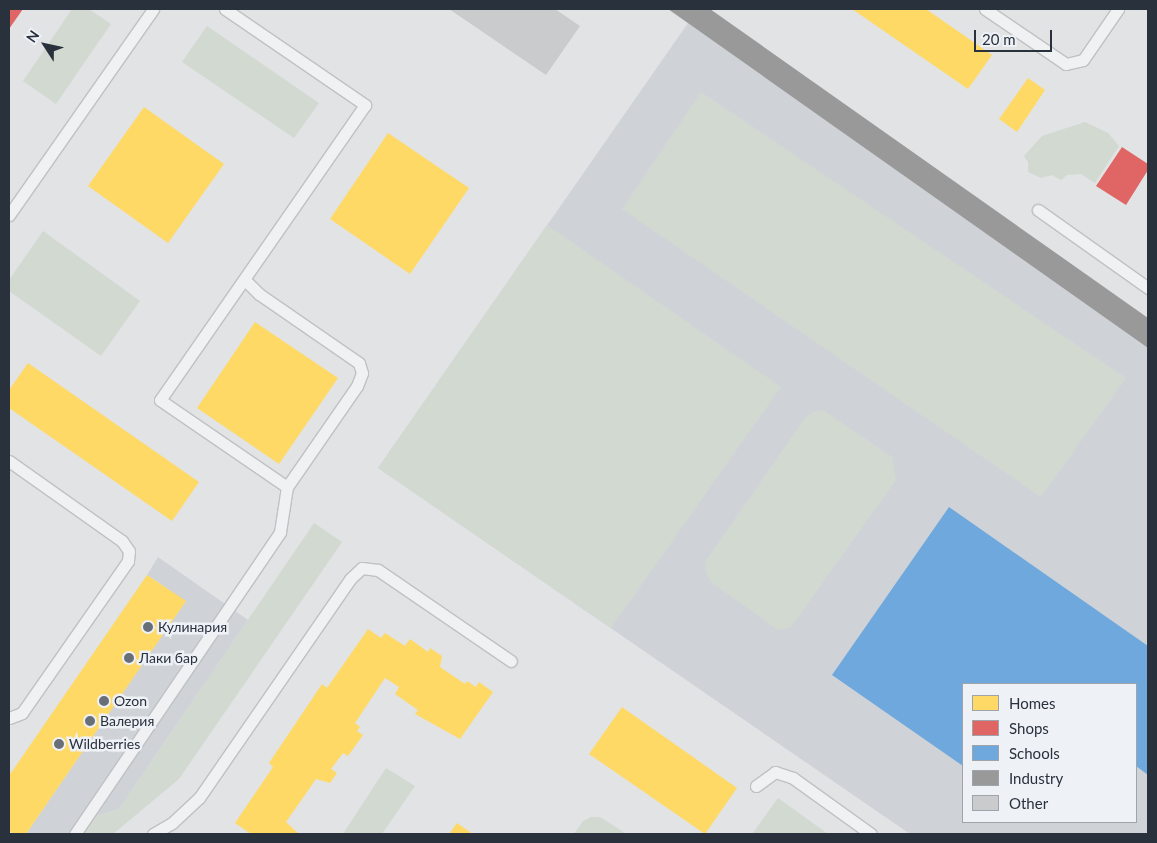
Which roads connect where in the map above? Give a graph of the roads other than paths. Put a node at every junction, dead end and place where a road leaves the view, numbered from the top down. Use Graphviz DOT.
graph roads {
  1 [pos="153,9"];
  2 [pos="225,9"];
  3 [pos="985,9"];
  4 [pos="1118,9"];
  5 [pos="1038,210"];
  6 [pos="9,215"];
  7 [pos="245,280"];
  8 [pos="1148,288"];
  9 [pos="9,462"];
  10 [pos="287,487"];
  11 [pos="511,661"];
  12 [pos="9,718"];
  13 [pos="756,786"];
  14 [pos="853,830"];
  15 [pos="75,834"];
  16 [pos="152,834"];
  17 [pos="871,834"];
  1 -- 6 [label="lane"];
  2 -- 7 [label="lane"];
  3 -- 4 [label="lane"];
  5 -- 8 [label="lane"];
  7 -- 10 [label="lane"];
  7 -- 10 [label="lane"];
  9 -- 12 [label="lane"];
  10 -- 15 [label="lane"];
  11 -- 16 [label="lane"];
  13 -- 14 [label="lane"];
  14 -- 17 [label="lane"];
}
